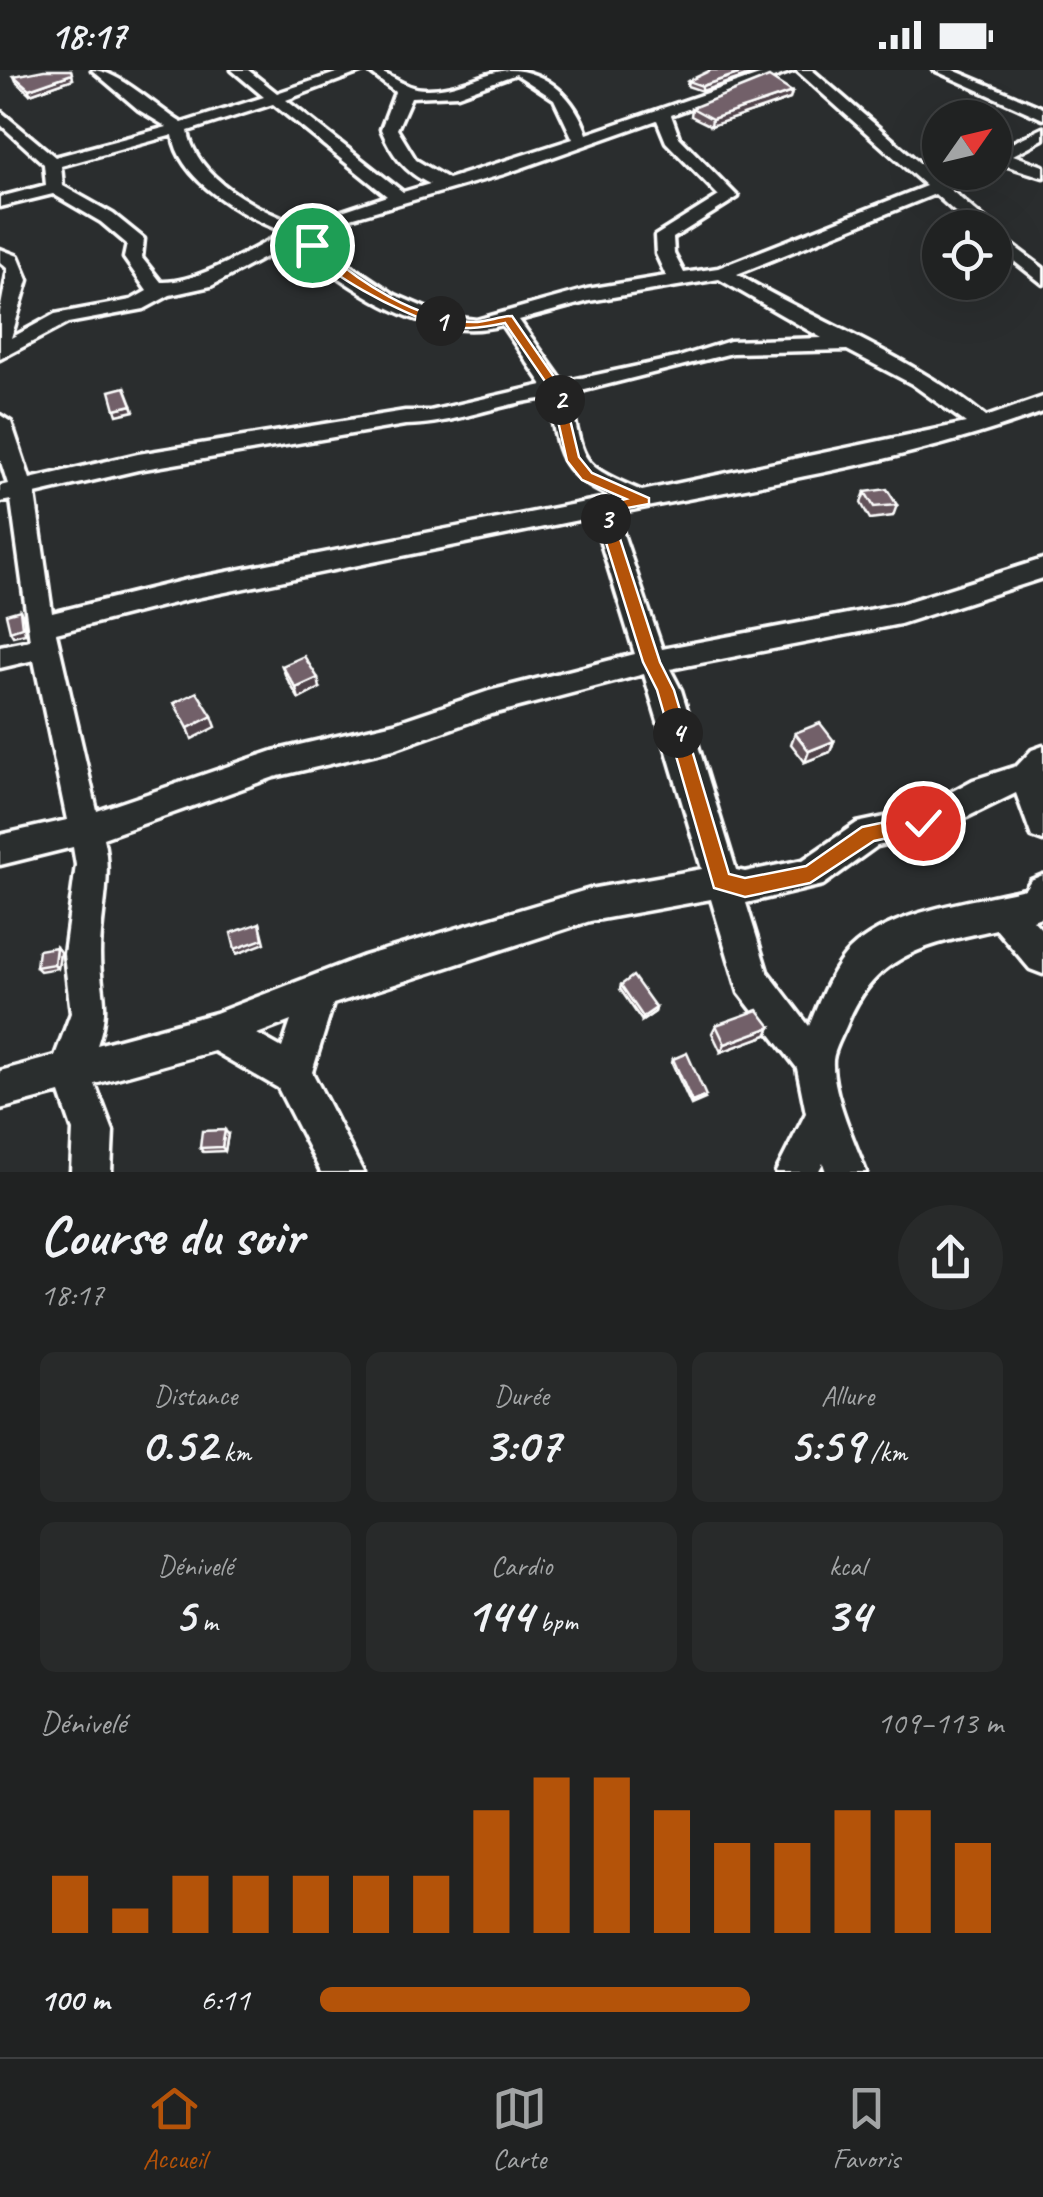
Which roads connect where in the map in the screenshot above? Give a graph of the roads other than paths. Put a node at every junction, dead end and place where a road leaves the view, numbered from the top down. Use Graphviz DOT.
graph roads {
  1 [pos="99,70"];
  2 [pos="239,70"];
  3 [pos="359,70"];
  4 [pos="374,70"];
  5 [pos="516,70"];
  6 [pos="788,70"];
  7 [pos="802,70"];
  8 [pos="940,70"];
  9 [pos="402,90"];
  10 [pos="277,97"];
  11 [pos="662,112"];
  12 [pos="1043,114"];
  13 [pos="0,116"];
  14 [pos="180,128"];
  15 [pos="1043,134"];
  16 [pos="582,139"];
  17 [pos="24,140"];
  18 [pos="0,146"];
  19 [pos="1012,149"];
  20 [pos="1012,161"];
  21 [pos="52,163"];
  22 [pos="1043,172"];
  23 [pos="922,173"];
  24 [pos="445,184"];
  25 [pos="55,188"];
  26 [pos="922,188"];
  27 [pos="942,190"];
  28 [pos="399,197"];
  29 [pos="0,202"];
  30 [pos="964,210"];
  31 [pos="295,234"];
  32 [pos="1012,252"];
  33 [pos="0,255"];
  34 [pos="722,273"];
  35 [pos="1043,278"];
  36 [pos="677,279"];
  37 [pos="166,290"];
  38 [pos="3,314"];
  39 [pos="62,318"];
  40 [pos="508,319"];
  41 [pos="0,340"];
  42 [pos="848,344"];
  43 [pos="0,353"];
  44 [pos="557,390"];
  45 [pos="1043,404"];
  46 [pos="0,422"];
  47 [pos="983,426"];
  48 [pos="11,492"];
  49 [pos="644,501"];
  50 [pos="602,507"];
  51 [pos="1043,568"];
  52 [pos="44,637"];
  53 [pos="0,656"];
  54 [pos="652,662"];
  55 [pos="1035,768"];
  56 [pos="1043,827"];
  57 [pos="85,830"];
  58 [pos="0,850"];
  59 [pos="721,881"];
  60 [pos="1043,891"];
  61 [pos="1004,912"];
  62 [pos="1043,957"];
  63 [pos="318,992"];
  64 [pos="216,1032"];
  65 [pos="814,1059"];
  66 [pos="70,1068"];
  67 [pos="292,1074"];
  68 [pos="0,1090"];
  69 [pos="826,1116"];
  70 [pos="91,1172"];
  71 [pos="343,1172"];
  72 [pos="796,1172"];
  73 [pos="846,1172"];
  1 -- 14 [label="street"];
  2 -- 10 [label="street"];
  3 -- 10 [label="street"];
  4 -- 9 [label="street"];
  5 -- 9 [label="street"];
  5 -- 16 [label="street"];
  6 -- 11 [label="street"];
  7 -- 23 [label="street"];
  8 -- 12 [label="street"];
  9 -- 24 [label="street"];
  10 -- 14 [label="street"];
  10 -- 28 [label="street"];
  11 -- 16 [label="street"];
  11 -- 36 [label="street"];
  13 -- 17 [label="street"];
  14 -- 21 [label="street"];
  14 -- 31 [label="street"];
  15 -- 19 [label="street"];
  16 -- 24 [label="street"];
  17 -- 18 [label="street"];
  17 -- 21 [label="street"];
  20 -- 22 [label="street"];
  21 -- 25 [label="street"];
  24 -- 28 [label="street"];
  25 -- 29 [label="street"];
  25 -- 37 [label="street"];
  26 -- 34 [label="street"];
  27 -- 30 [label="street"];
  28 -- 31 [label="street"];
  31 -- 37 [label="street"];
  31 -- 40 [label="street"];
  32 -- 35 [label="street"];
  33 -- 38 [label="street"];
  34 -- 36 [label="street"];
  34 -- 42 [label="street"];
  36 -- 40 [label="street"];
  37 -- 39 [label="street"];
  38 -- 39 [label="street"];
  38 -- 41 [label="street"];
  39 -- 43 [label="street"];
  40 -- 44 [label="street"];
  42 -- 44 [label="street"];
  42 -- 47 [label="street"];
  44 -- 48 [label="street"];
  44 -- 49 [label="street"];
  45 -- 47 [label="street"];
  46 -- 48 [label="street"];
  47 -- 49 [label="street"];
  48 -- 52 [label="street"];
  49 -- 50 [label="street"];
  50 -- 52 [label="street"];
  50 -- 54 [label="street"];
  51 -- 54 [label="street"];
  52 -- 53 [label="street"];
  52 -- 57 [label="street"];
  54 -- 57 [label="street"];
  54 -- 59 [label="street"];
  55 -- 56 [label="street"];
  55 -- 59 [label="street"];
  57 -- 58 [label="street"];
  57 -- 66 [label="street"];
  59 -- 63 [label="street"];
  59 -- 65 [label="street"];
  60 -- 61 [label="street"];
  61 -- 62 [label="street"];
  61 -- 65 [label="street"];
  63 -- 64 [label="street"];
  63 -- 67 [label="street"];
  64 -- 66 [label="street"];
  64 -- 67 [label="street"];
  65 -- 69 [label="street"];
  66 -- 68 [label="street"];
  66 -- 70 [label="street"];
  67 -- 71 [label="street"];
  69 -- 72 [label="street"];
  69 -- 73 [label="street"];
}
